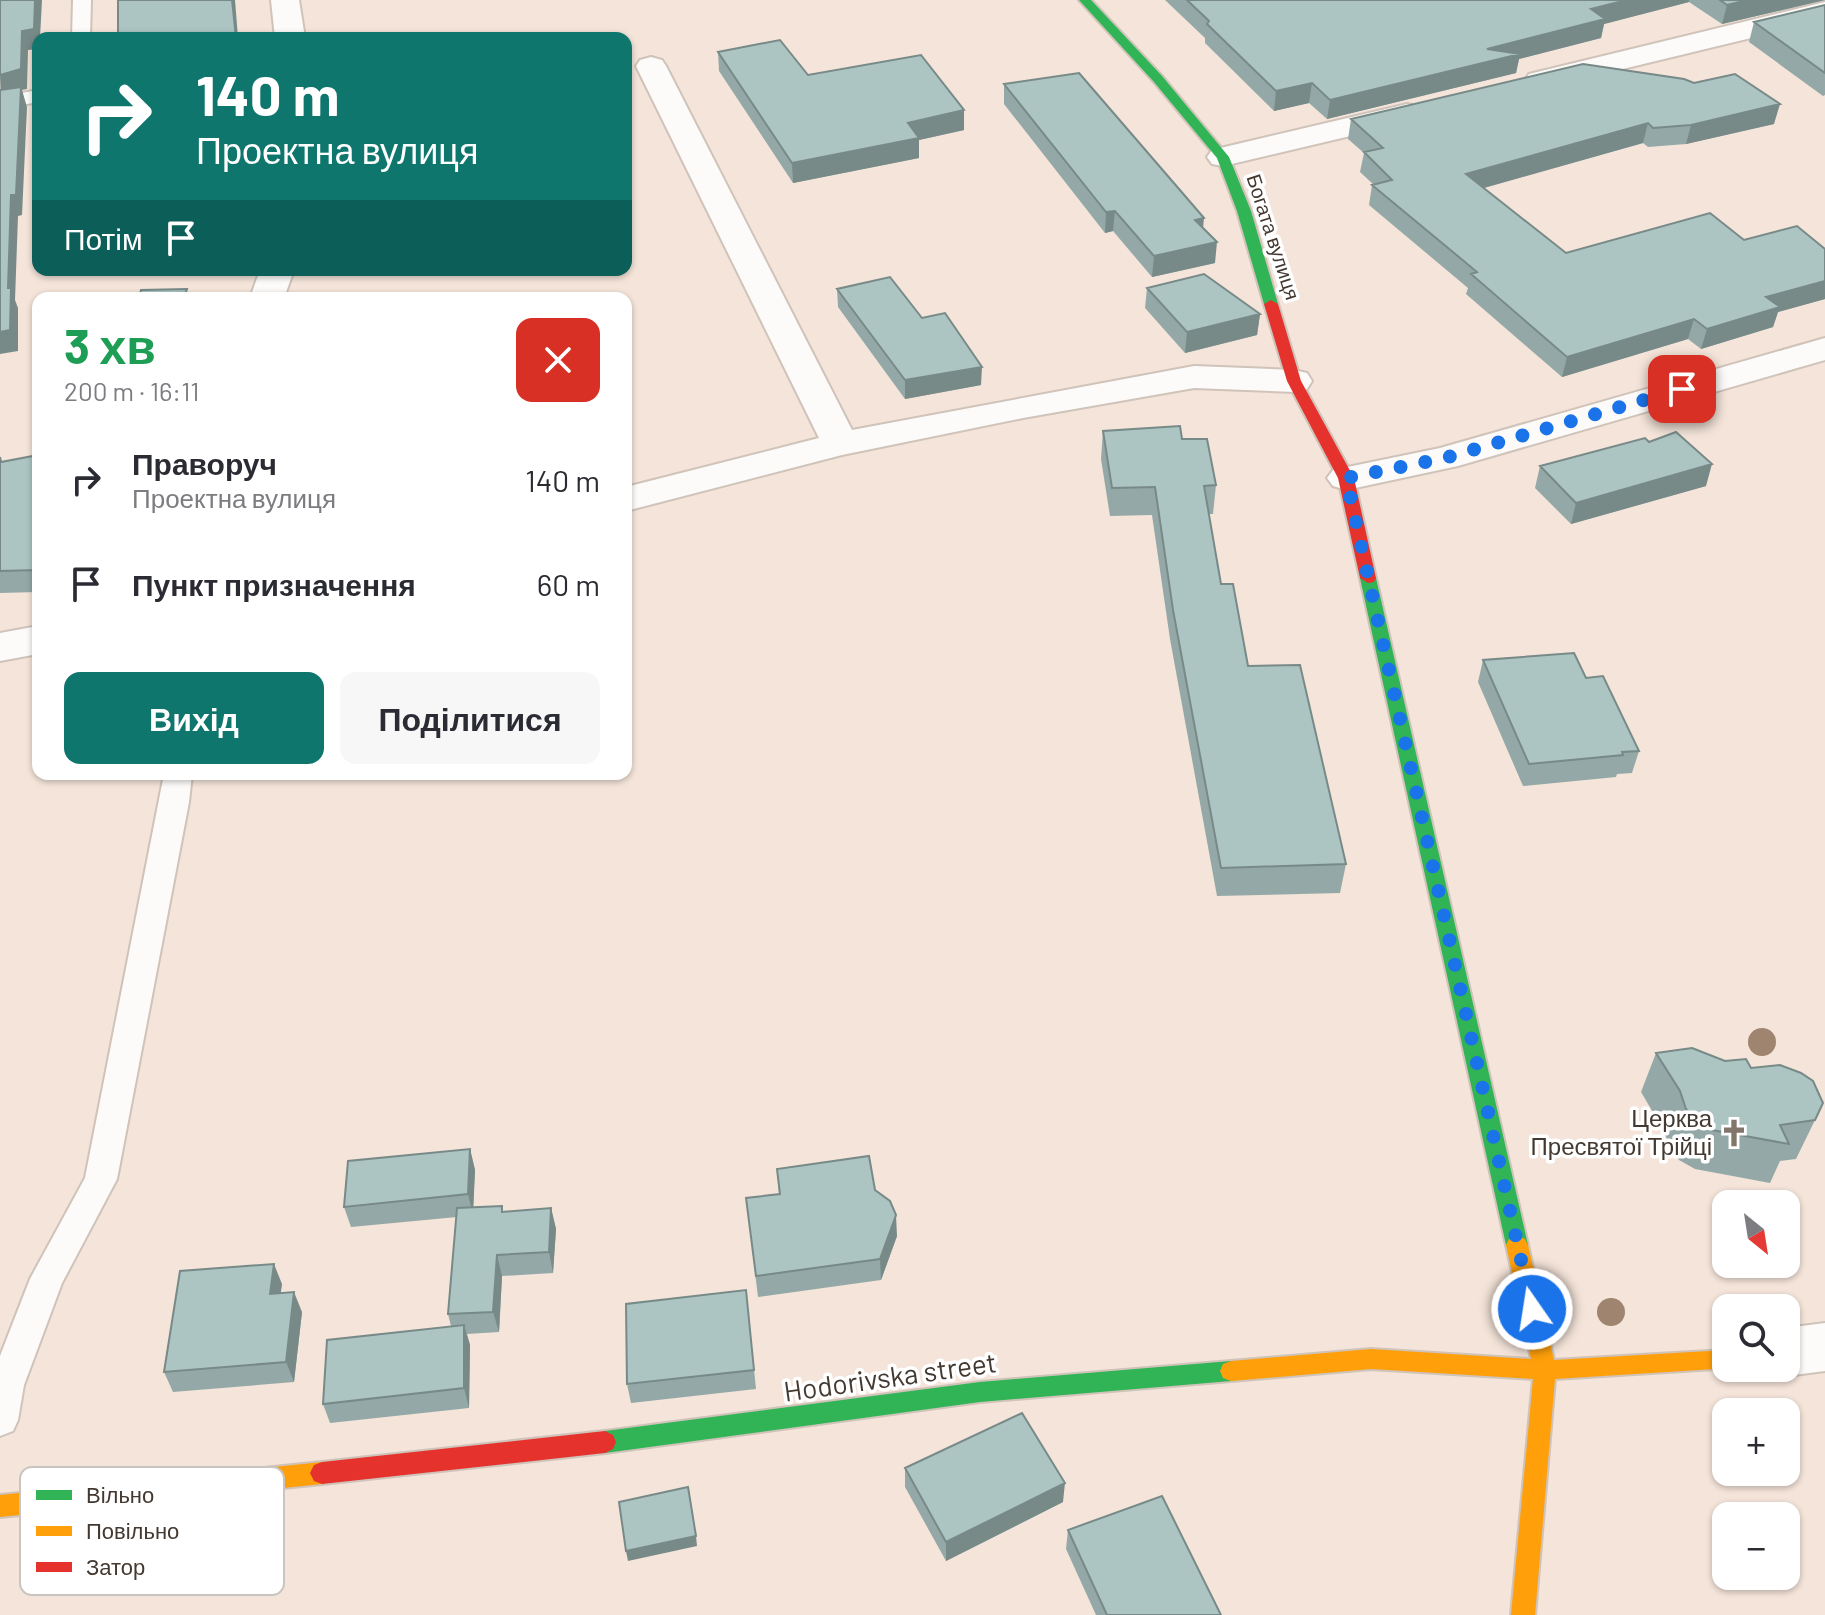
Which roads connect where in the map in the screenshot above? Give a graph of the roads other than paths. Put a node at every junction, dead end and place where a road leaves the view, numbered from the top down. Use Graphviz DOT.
graph roads {
  1 [pos="82,0"];
  2 [pos="285,0"];
  3 [pos="1085,0"];
  4 [pos="1825,11"];
  5 [pos="81,32"];
  6 [pos="289,32"];
  7 [pos="651,66"];
  8 [pos="1516,86"];
  9 [pos="32,97"];
  10 [pos="0,103"];
  11 [pos="1439,105"];
  12 [pos="1223,157"];
  13 [pos="1825,349"];
  14 [pos="1294,381"];
  15 [pos="840,444"];
  16 [pos="1346,478"];
  17 [pos="632,497"];
  18 [pos="32,641"];
  19 [pos="0,647"];
  20 [pos="177,780"];
  21 [pos="1825,1347"];
  22 [pos="1800,1350"];
  23 [pos="1712,1361"];
  24 [pos="1545,1370"];
  25 [pos="0,1420"];
  26 [pos="284,1478"];
  27 [pos="20,1505"];
  28 [pos="0,1506"];
  29 [pos="1523,1615"];
  1 -- 5 [label="lane"];
  2 -- 6 [label="street"];
  3 -- 12 [label="street, Богата вулиця"];
  4 -- 8 [label="street"];
  7 -- 15 [label="street"];
  9 -- 10 [label="lane"];
  11 -- 12 [label="street"];
  12 -- 14 [label="street, Богата вулиця"];
  13 -- 16 [label="street"];
  14 -- 15 [label="street"];
  14 -- 16 [label="street, Богата вулиця"];
  15 -- 17 [label="street"];
  16 -- 24 [label="street, Богата вулиця"];
  18 -- 19 [label="street"];
  20 -- 25 [label="lane"];
  21 -- 22 [label="street"];
  23 -- 24 [label="street, Hodorivska street"];
  24 -- 26 [label="street, Hodorivska street"];
  24 -- 29 [label="street"];
  27 -- 28 [label="street, Hodorivska street"];
}
